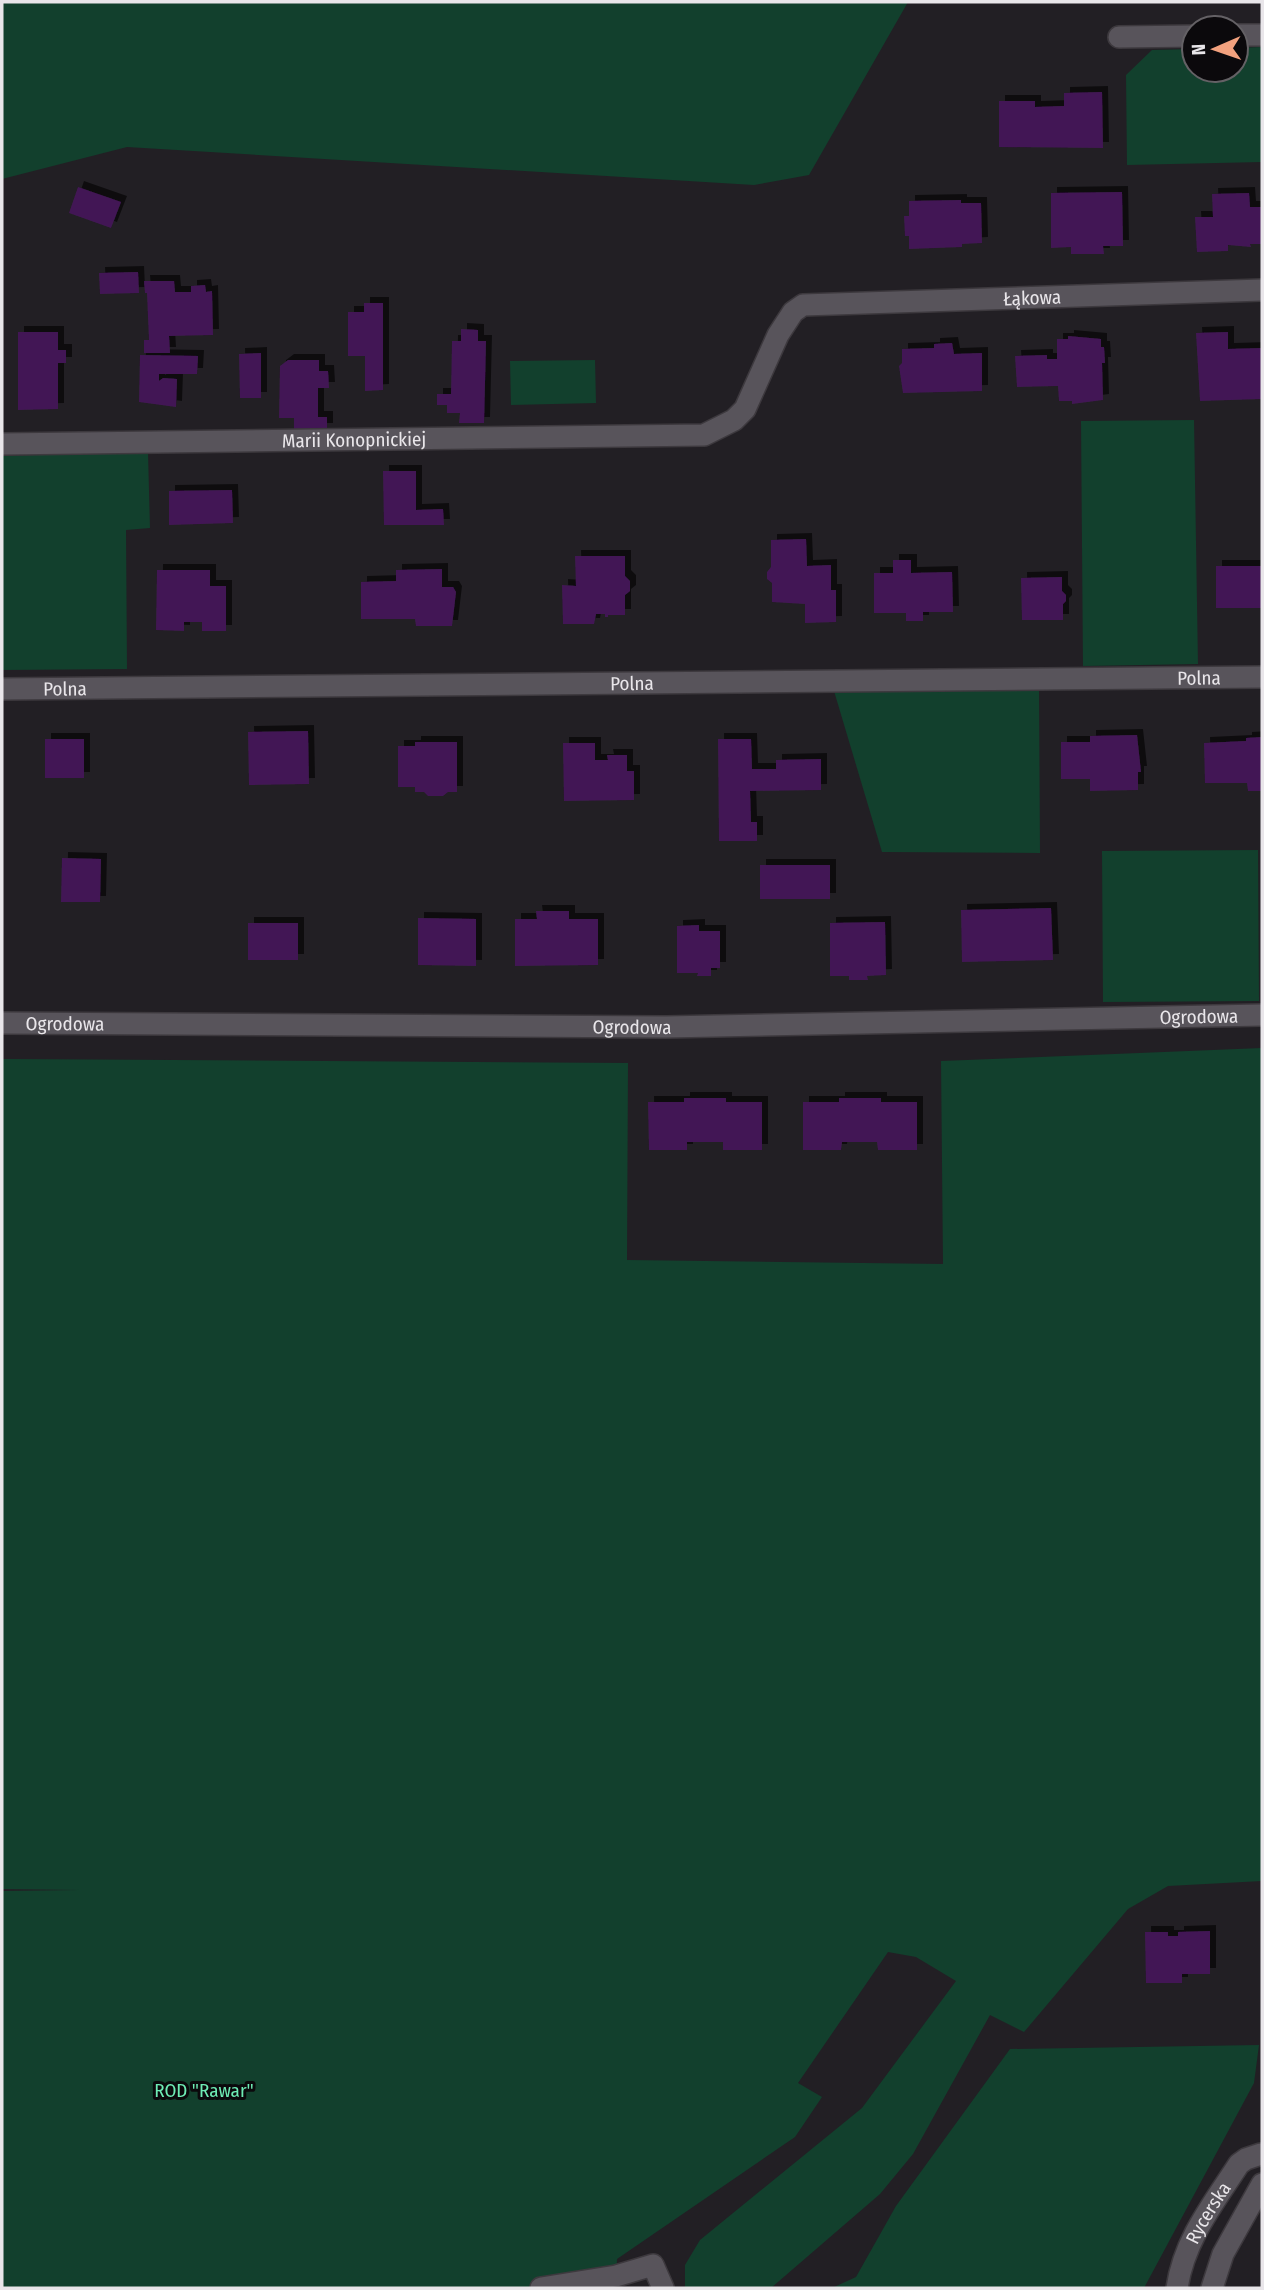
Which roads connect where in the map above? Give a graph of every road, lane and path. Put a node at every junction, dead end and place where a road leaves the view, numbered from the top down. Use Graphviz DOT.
graph roads {
  1 [pos="1180,36"];
  2 [pos="1119,37"];
  3 [pos="1262,290"];
  4 [pos="704,435"];
  5 [pos="2,444"];
  6 [pos="1262,677"];
  7 [pos="2,689"];
  8 [pos="1262,1015"];
  9 [pos="2,1023"];
  10 [pos="1262,2155"];
  11 [pos="1262,2184"];
  12 [pos="1203,2220"];
  13 [pos="1231,2238"];
  14 [pos="541,2288"];
  15 [pos="663,2288"];
  16 [pos="1177,2288"];
  17 [pos="1212,2288"];
  1 -- 2 [label="street"];
  3 -- 4 [label="street, Łąkowa"];
  4 -- 5 [label="street, Marii Konopnickiej"];
  6 -- 7 [label="street, Polna"];
  8 -- 9 [label="street, Ogrodowa"];
  10 -- 12 [label="street, Rycerska"];
  11 -- 13 [label="street, Rycerska"];
  12 -- 13 [label="street"];
  12 -- 16 [label="street, Rycerska"];
  13 -- 17 [label="street, Rycerska"];
  14 -- 15 [label="street"];
}
